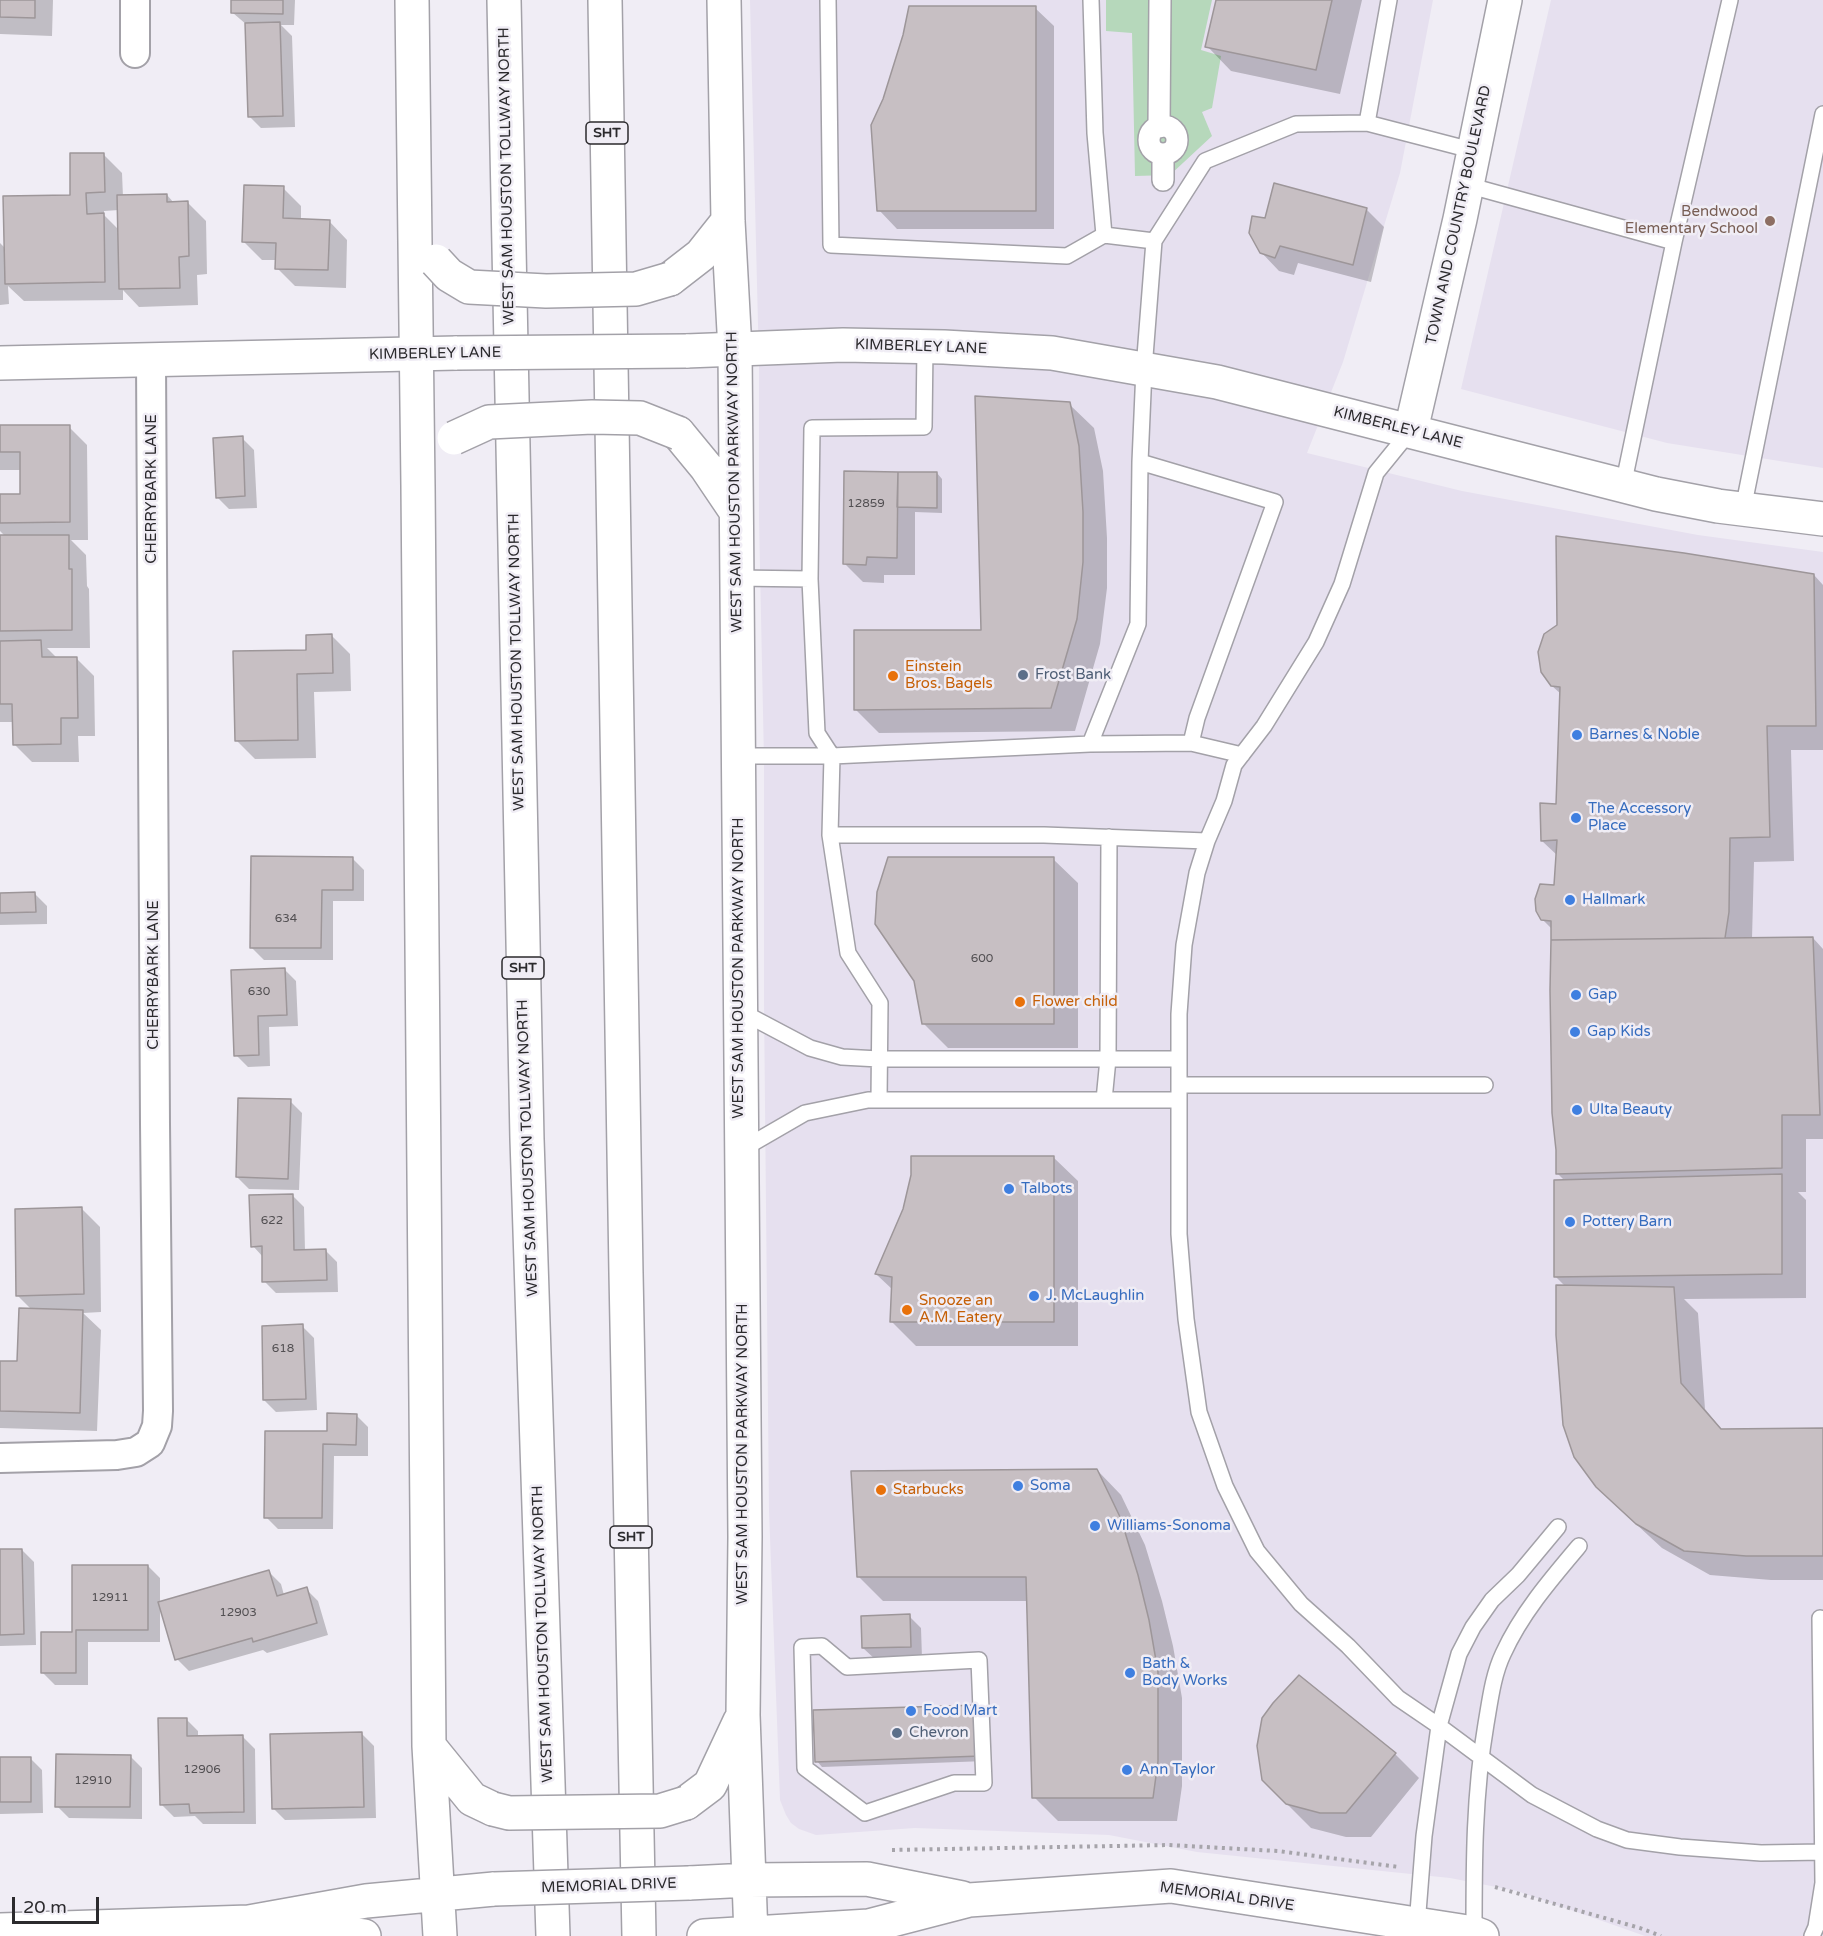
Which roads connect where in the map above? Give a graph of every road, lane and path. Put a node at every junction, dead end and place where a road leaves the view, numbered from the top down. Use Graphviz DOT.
graph roads {
  1 [pos="135,0"];
  2 [pos="412,0"];
  3 [pos="504,0"];
  4 [pos="605,0"];
  5 [pos="724,0"];
  6 [pos="828,0"];
  7 [pos="1091,0"];
  8 [pos="1160,0"];
  9 [pos="1389,0"];
  10 [pos="1505,0"];
  11 [pos="1730,0"];
  12 [pos="135,54"];
  13 [pos="1823,114"];
  14 [pos="1367,123"];
  15 [pos="1475,151"];
  16 [pos="1163,180"];
  17 [pos="1467,185"];
  18 [pos="415,215"];
  19 [pos="728,221"];
  20 [pos="1104,235"];
  21 [pos="1154,241"];
  22 [pos="1674,242"];
  23 [pos="925,346"];
  24 [pos="735,350"];
  25 [pos="417,353"];
  26 [pos="151,359"];
  27 [pos="0,363"];
  28 [pos="1144,369"];
  29 [pos="1411,430"];
  30 [pos="1140,462"];
  31 [pos="418,486"];
  32 [pos="1623,486"];
  33 [pos="1743,509"];
  34 [pos="735,510"];
  35 [pos="1823,519"];
  36 [pos="736,578"];
  37 [pos="810,579"];
  38 [pos="1191,743"];
  39 [pos="1090,744"];
  40 [pos="1242,755"];
  41 [pos="738,756"];
  42 [pos="832,756"];
  43 [pos="830,835"];
  44 [pos="1109,837"];
  45 [pos="1207,841"];
  46 [pos="740,1011"];
  47 [pos="879,1059"];
  48 [pos="1108,1059"];
  49 [pos="1179,1059"];
  50 [pos="1485,1085"];
  51 [pos="1179,1093"];
  52 [pos="879,1100"];
  53 [pos="1104,1100"];
  54 [pos="741,1150"];
  55 [pos="2,1457"];
  56 [pos="1558,1527"];
  57 [pos="1580,1546"];
  58 [pos="1820,1618"];
  59 [pos="802,1647"];
  60 [pos="743,1714"];
  61 [pos="1439,1726"];
  62 [pos="429,1746"];
  63 [pos="1480,1757"];
  64 [pos="1823,1852"];
  65 [pos="749,1880"];
  66 [pos="437,1893"];
  67 [pos="969,1900"];
  68 [pos="249,1922"];
  69 [pos="1417,1925"];
  70 [pos="0,1930"];
  71 [pos="751,1935"];
  72 [pos="1478,1935"];
  73 [pos="364,1936"];
  74 [pos="440,1936"];
  75 [pos="553,1936"];
  76 [pos="639,1936"];
  77 [pos="704,1936"];
  78 [pos="1812,1936"];
  1 -- 12 [label="street"];
  2 -- 18 [label="main road"];
  3 -- 75 [label="main road, WEST SAM HOUSTON TOLLWAY NORTH / SHT"];
  4 -- 76 [label="main road, SHT"];
  5 -- 19 [label="main road, WEST SAM HOUSTON PARKWAY NORTH"];
  6 -- 20 [label="lane"];
  7 -- 20 [label="lane"];
  8 -- 16 [label="street"];
  9 -- 14 [label="lane"];
  10 -- 15 [label="main road, TOWN AND COUNTRY BOULEVARD"];
  11 -- 22 [label="lane"];
  13 -- 33 [label="lane"];
  14 -- 15 [label="lane"];
  14 -- 21 [label="lane"];
  15 -- 17 [label="main road, TOWN AND COUNTRY BOULEVARD"];
  17 -- 22 [label="lane"];
  17 -- 29 [label="main road, TOWN AND COUNTRY BOULEVARD"];
  18 -- 19 [label="main road, bridge"];
  18 -- 25 [label="main road"];
  19 -- 24 [label="main road, WEST SAM HOUSTON PARKWAY NORTH"];
  20 -- 21 [label="lane"];
  21 -- 28 [label="lane"];
  22 -- 32 [label="lane"];
  23 -- 24 [label="main road, KIMBERLEY LANE"];
  23 -- 28 [label="main road, KIMBERLEY LANE"];
  23 -- 37 [label="lane"];
  24 -- 25 [label="main road, KIMBERLEY LANE, bridge"];
  24 -- 34 [label="main road, WEST SAM HOUSTON PARKWAY NORTH"];
  25 -- 26 [label="main road, KIMBERLEY LANE"];
  25 -- 31 [label="main road"];
  26 -- 27 [label="main road, KIMBERLEY LANE"];
  26 -- 55 [label="street, CHERRYBARK LANE"];
  28 -- 29 [label="main road, KIMBERLEY LANE"];
  28 -- 30 [label="lane"];
  29 -- 32 [label="main road, KIMBERLEY LANE"];
  29 -- 40 [label="lane"];
  30 -- 38 [label="lane"];
  30 -- 39 [label="lane"];
  31 -- 34 [label="main road, bridge"];
  31 -- 62 [label="main road"];
  32 -- 33 [label="main road, KIMBERLEY LANE"];
  33 -- 35 [label="main road, KIMBERLEY LANE"];
  34 -- 36 [label="main road, WEST SAM HOUSTON PARKWAY NORTH"];
  36 -- 37 [label="lane"];
  36 -- 41 [label="main road, WEST SAM HOUSTON PARKWAY NORTH"];
  37 -- 42 [label="lane"];
  38 -- 39 [label="lane"];
  38 -- 40 [label="lane"];
  39 -- 42 [label="lane"];
  40 -- 45 [label="lane"];
  41 -- 42 [label="lane"];
  41 -- 46 [label="main road, WEST SAM HOUSTON PARKWAY NORTH"];
  42 -- 43 [label="lane"];
  43 -- 44 [label="lane"];
  43 -- 47 [label="lane"];
  44 -- 45 [label="lane"];
  44 -- 48 [label="lane"];
  45 -- 49 [label="lane"];
  46 -- 47 [label="lane"];
  46 -- 54 [label="main road, WEST SAM HOUSTON PARKWAY NORTH"];
  47 -- 48 [label="lane"];
  47 -- 52 [label="lane"];
  48 -- 49 [label="lane"];
  48 -- 53 [label="lane"];
  49 -- 51 [label="lane"];
  50 -- 51 [label="lane"];
  51 -- 53 [label="lane"];
  51 -- 61 [label="lane"];
  52 -- 53 [label="lane"];
  52 -- 54 [label="lane"];
  54 -- 60 [label="main road, WEST SAM HOUSTON PARKWAY NORTH"];
  56 -- 61 [label="lane"];
  57 -- 63 [label="lane"];
  58 -- 64 [label="lane"];
  59 -- 59 [label="lane"];
  60 -- 62 [label="main road, bridge"];
  60 -- 65 [label="main road, WEST SAM HOUSTON PARKWAY NORTH"];
  61 -- 63 [label="lane"];
  61 -- 69 [label="lane"];
  62 -- 66 [label="main road"];
  63 -- 64 [label="lane"];
  63 -- 72 [label="lane"];
  64 -- 78 [label="lane"];
  65 -- 66 [label="main road, MEMORIAL DRIVE, bridge"];
  65 -- 67 [label="main road, MEMORIAL DRIVE"];
  65 -- 71 [label="main road, WEST SAM HOUSTON PARKWAY NORTH"];
  66 -- 68 [label="main road, MEMORIAL DRIVE"];
  66 -- 74 [label="main road"];
  67 -- 69 [label="main road, MEMORIAL DRIVE"];
  67 -- 71 [label="main road, MEMORIAL DRIVE"];
  68 -- 70 [label="main road, MEMORIAL DRIVE"];
  68 -- 73 [label="main road, MEMORIAL DRIVE"];
  69 -- 72 [label="main road, MEMORIAL DRIVE"];
  71 -- 77 [label="main road, MEMORIAL DRIVE"];
}
